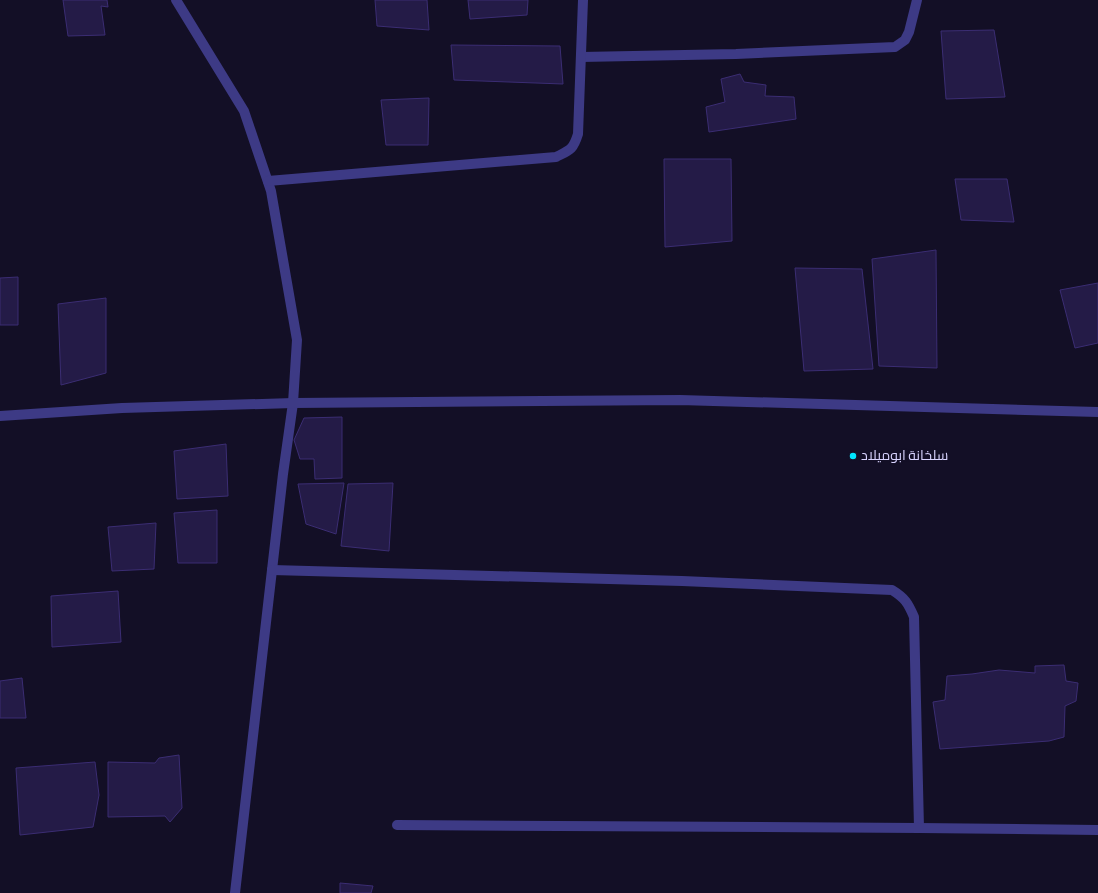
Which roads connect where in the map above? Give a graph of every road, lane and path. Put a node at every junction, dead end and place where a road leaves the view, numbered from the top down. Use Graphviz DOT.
graph roads {
  1 [pos="176,0"];
  2 [pos="583,0"];
  3 [pos="917,0"];
  4 [pos="581,57"];
  5 [pos="268,181"];
  6 [pos="293,403"];
  7 [pos="1098,412"];
  8 [pos="0,416"];
  9 [pos="272,570"];
  10 [pos="397,825"];
  11 [pos="919,828"];
  12 [pos="1098,830"];
  13 [pos="235,893"];
  1 -- 5 [label="street"];
  2 -- 4 [label="street"];
  3 -- 4 [label="street"];
  4 -- 5 [label="street"];
  5 -- 6 [label="street"];
  6 -- 7 [label="street"];
  6 -- 8 [label="street"];
  6 -- 9 [label="street"];
  9 -- 11 [label="street"];
  9 -- 13 [label="street"];
  10 -- 11 [label="street"];
  11 -- 12 [label="street"];
}
